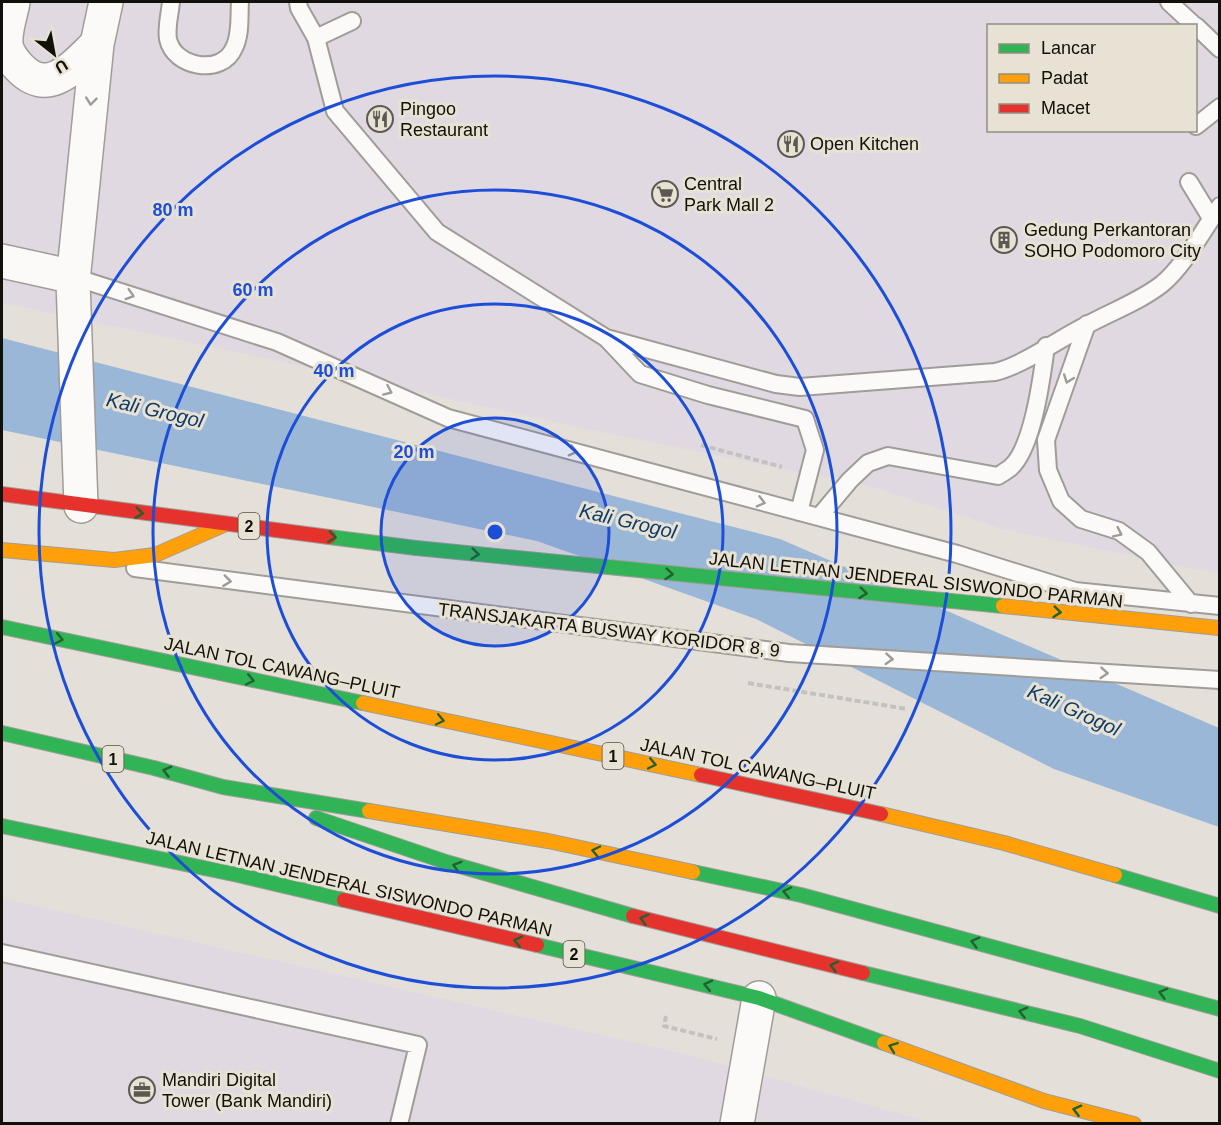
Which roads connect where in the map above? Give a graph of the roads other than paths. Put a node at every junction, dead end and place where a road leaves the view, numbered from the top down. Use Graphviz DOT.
graph roads {
  1 [pos="13,2"];
  2 [pos="106,2"];
  3 [pos="171,2"];
  4 [pos="240,2"];
  5 [pos="298,2"];
  6 [pos="1169,2"];
  7 [pos="352,21"];
  8 [pos="1193,24"];
  9 [pos="1197,28"];
  10 [pos="316,39"];
  11 [pos="97,44"];
  12 [pos="1220,49"];
  13 [pos="1220,107"];
  14 [pos="1197,125"];
  15 [pos="1190,182"];
  16 [pos="1215,212"];
  17 [pos="2,261"];
  18 [pos="74,279"];
  19 [pos="1087,324"];
  20 [pos="606,339"];
  21 [pos="1046,346"];
  22 [pos="2,494"];
  23 [pos="81,506"];
  24 [pos="799,512"];
  25 [pos="819,517"];
  26 [pos="229,523"];
  27 [pos="2,548"];
  28 [pos="63,556"];
  29 [pos="1191,604"];
  30 [pos="1220,606"];
  31 [pos="2,627"];
  32 [pos="1219,628"];
  33 [pos="1214,680"];
  34 [pos="2,733"];
  35 [pos="223,787"];
  36 [pos="2,826"];
  37 [pos="1220,906"];
  38 [pos="2,953"];
  39 [pos="759,998"];
  40 [pos="1220,1009"];
  41 [pos="1220,1071"];
  42 [pos="399,1124"];
  43 [pos="737,1124"];
  44 [pos="1134,1124"];
  1 -- 11 [label="street"];
  2 -- 11 [label="street"];
  3 -- 4 [label="lane"];
  5 -- 10 [label="lane"];
  6 -- 8 [label="lane"];
  7 -- 10 [label="lane"];
  9 -- 12 [label="lane"];
  10 -- 20 [label="lane"];
  11 -- 18 [label="street, one-way"];
  13 -- 14 [label="lane"];
  15 -- 16 [label="lane"];
  16 -- 19 [label="lane"];
  17 -- 18 [label="street"];
  18 -- 23 [label="street"];
  18 -- 24 [label="lane, one-way"];
  19 -- 21 [label="lane"];
  19 -- 29 [label="lane, one-way"];
  20 -- 21 [label="lane"];
  20 -- 24 [label="lane"];
  21 -- 25 [label="lane"];
  22 -- 23 [label="highway, JALAN LETNAN JENDERAL SISWONDO PARMAN / 2"];
  23 -- 26 [label="highway, JALAN LETNAN JENDERAL SISWONDO PARMAN / 2, one-way"];
  24 -- 25 [label="lane"];
  25 -- 29 [label="lane"];
  26 -- 28 [label="highway"];
  26 -- 32 [label="highway, JALAN LETNAN JENDERAL SISWONDO PARMAN / 2, one-way, bridge"];
  27 -- 28 [label="lane, TRANSJAKARTA BUSWAY KORIDOR 8, 9"];
  28 -- 33 [label="lane, TRANSJAKARTA BUSWAY KORIDOR 8, 9, one-way"];
  29 -- 30 [label="lane"];
  31 -- 37 [label="highway, JALAN TOL CAWANG–PLUIT / 1, one-way"];
  35 -- 34 [label="highway, 1, one-way"];
  40 -- 35 [label="highway, 1, one-way"];
  41 -- 35 [label="highway, one-way"];
  39 -- 36 [label="highway, JALAN LETNAN JENDERAL SISWONDO PARMAN / 2, one-way"];
  38 -- 42 [label="lane"];
  39 -- 43 [label="street"];
  44 -- 39 [label="highway, JALAN LETNAN JENDERAL SISWONDO PARMAN / 2, one-way"];
}
